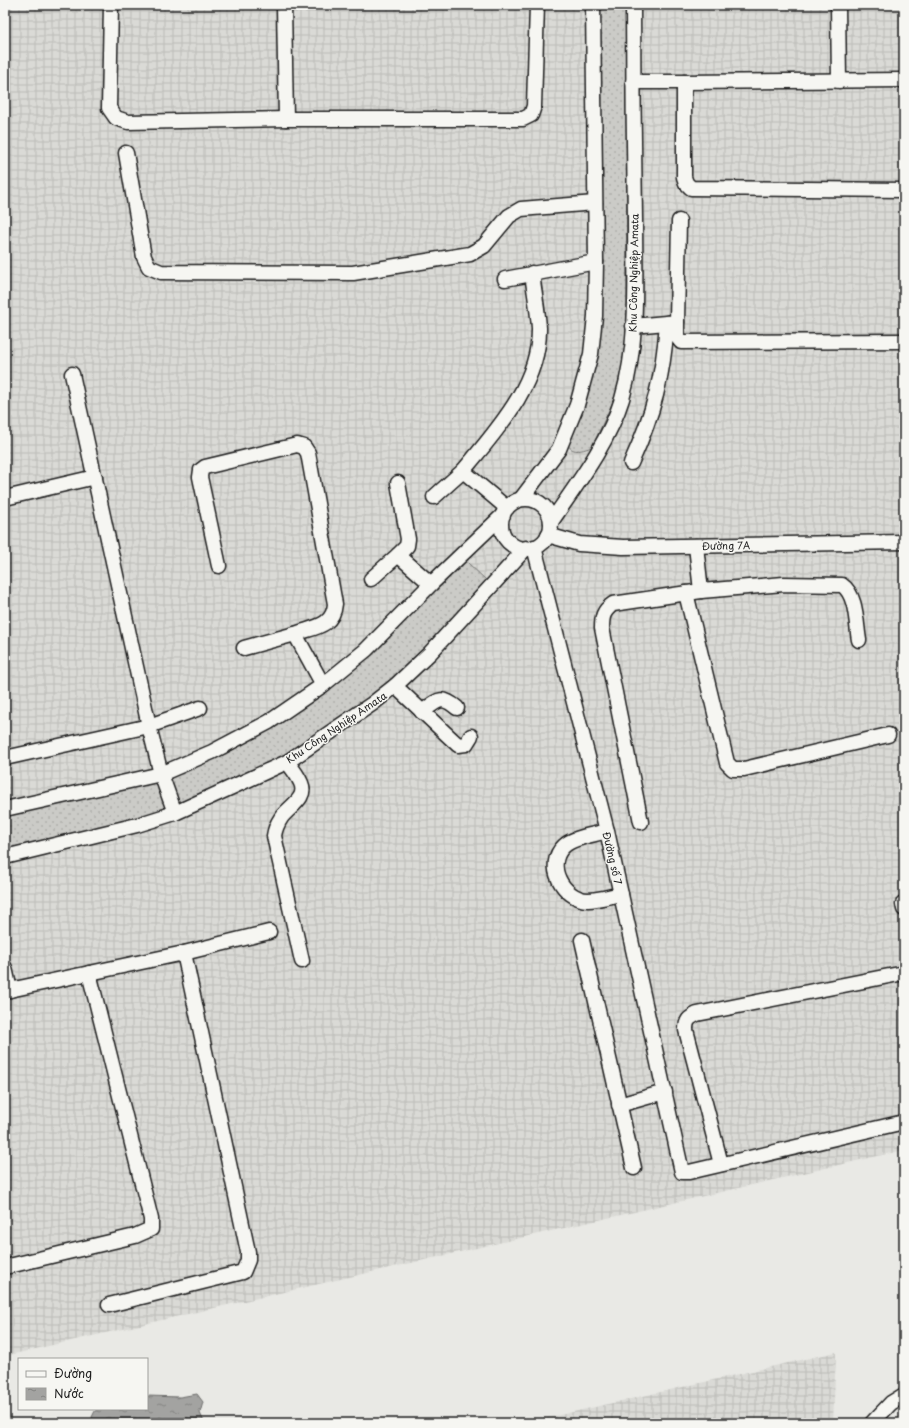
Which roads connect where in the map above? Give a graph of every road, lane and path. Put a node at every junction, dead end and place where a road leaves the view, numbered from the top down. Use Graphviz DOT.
graph roads {
  1 [pos="111,5"];
  2 [pos="284,5"];
  3 [pos="537,5"];
  4 [pos="593,5"];
  5 [pos="633,5"];
  6 [pos="838,5"];
  7 [pos="904,80"];
  8 [pos="839,81"];
  9 [pos="633,82"];
  10 [pos="684,82"];
  11 [pos="286,119"];
  12 [pos="126,153"];
  13 [pos="904,190"];
  14 [pos="595,203"];
  15 [pos="679,221"];
  16 [pos="596,262"];
  17 [pos="532,273"];
  18 [pos="505,279"];
  19 [pos="672,322"];
  20 [pos="633,326"];
  21 [pos="904,341"];
  22 [pos="72,374"];
  23 [pos="631,463"];
  24 [pos="463,471"];
  25 [pos="95,477"];
  26 [pos="398,483"];
  27 [pos="434,497"];
  28 [pos="5,498"];
  29 [pos="521,499"];
  30 [pos="505,512"];
  31 [pos="551,522"];
  32 [pos="548,536"];
  33 [pos="904,542"];
  34 [pos="696,546"];
  35 [pos="530,548"];
  36 [pos="398,555"];
  37 [pos="219,566"];
  38 [pos="371,579"];
  39 [pos="431,584"];
  40 [pos="701,591"];
  41 [pos="686,593"];
  42 [pos="295,634"];
  43 [pos="859,640"];
  44 [pos="244,648"];
  45 [pos="323,685"];
  46 [pos="395,686"];
  47 [pos="200,708"];
  48 [pos="457,708"];
  49 [pos="422,712"];
  50 [pos="149,726"];
  51 [pos="888,735"];
  52 [pos="471,736"];
  53 [pos="5,758"];
  54 [pos="288,762"];
  55 [pos="161,774"];
  56 [pos="5,809"];
  57 [pos="175,813"];
  58 [pos="642,822"];
  59 [pos="607,832"];
  60 [pos="5,857"];
  61 [pos="621,894"];
  62 [pos="269,932"];
  63 [pos="582,940"];
  64 [pos="184,953"];
  65 [pos="302,961"];
  66 [pos="5,968"];
  67 [pos="89,973"];
  68 [pos="904,973"];
  69 [pos="8,990"];
  70 [pos="665,1092"];
  71 [pos="619,1105"];
  72 [pos="904,1122"];
  73 [pos="721,1164"];
  74 [pos="634,1168"];
  75 [pos="5,1267"];
  76 [pos="109,1305"];
  77 [pos="904,1395"];
  78 [pos="872,1423"];
  1 -- 11 [label="street"];
  2 -- 11 [label="street"];
  3 -- 11 [label="street"];
  4 -- 14 [label="street"];
  5 -- 9 [label="street, Khu Công Nghiệp Amata"];
  6 -- 8 [label="street"];
  7 -- 8 [label="street"];
  8 -- 10 [label="street"];
  9 -- 10 [label="street"];
  9 -- 20 [label="street, Khu Công Nghiệp Amata"];
  10 -- 13 [label="street"];
  12 -- 14 [label="street"];
  14 -- 16 [label="street"];
  15 -- 19 [label="street"];
  16 -- 17 [label="street"];
  16 -- 29 [label="street"];
  17 -- 18 [label="street"];
  17 -- 24 [label="street"];
  19 -- 20 [label="street"];
  19 -- 21 [label="street"];
  19 -- 23 [label="street"];
  20 -- 31 [label="street, Khu Công Nghiệp Amata"];
  22 -- 25 [label="street"];
  24 -- 27 [label="street"];
  24 -- 30 [label="street"];
  25 -- 28 [label="street"];
  25 -- 50 [label="street"];
  26 -- 36 [label="street"];
  29 -- 30 [label="street"];
  29 -- 31 [label="street"];
  30 -- 35 [label="street"];
  30 -- 39 [label="street"];
  31 -- 32 [label="street"];
  32 -- 34 [label="street, Đường 7A"];
  32 -- 35 [label="street"];
  33 -- 34 [label="street, Đường 7A"];
  34 -- 40 [label="street"];
  35 -- 46 [label="street, Khu Công Nghiệp Amata"];
  35 -- 59 [label="street, Đường số 7"];
  36 -- 38 [label="street"];
  36 -- 39 [label="street"];
  37 -- 42 [label="street"];
  39 -- 45 [label="street"];
  40 -- 41 [label="street"];
  40 -- 43 [label="street"];
  41 -- 51 [label="street"];
  41 -- 58 [label="street"];
  42 -- 44 [label="street"];
  42 -- 45 [label="street"];
  45 -- 55 [label="street"];
  46 -- 49 [label="street"];
  46 -- 54 [label="street, Khu Công Nghiệp Amata"];
  47 -- 50 [label="street"];
  48 -- 49 [label="street"];
  49 -- 52 [label="street"];
  50 -- 53 [label="street"];
  50 -- 55 [label="street"];
  54 -- 57 [label="street, Khu Công Nghiệp Amata"];
  54 -- 65 [label="street"];
  55 -- 56 [label="street"];
  55 -- 57 [label="street"];
  57 -- 60 [label="street, Khu Công Nghiệp Amata"];
  59 -- 61 [label="street, Đường số 7"];
  59 -- 61 [label="street"];
  61 -- 70 [label="street, Đường số 7"];
  62 -- 64 [label="street"];
  63 -- 71 [label="street"];
  64 -- 67 [label="street"];
  64 -- 76 [label="street"];
  66 -- 69 [label="street"];
  67 -- 69 [label="street"];
  67 -- 75 [label="street"];
  68 -- 73 [label="street"];
  70 -- 71 [label="street"];
  70 -- 73 [label="street, Đường số 7"];
  71 -- 74 [label="street"];
  72 -- 73 [label="street"];
  77 -- 78 [label="street"];
}
